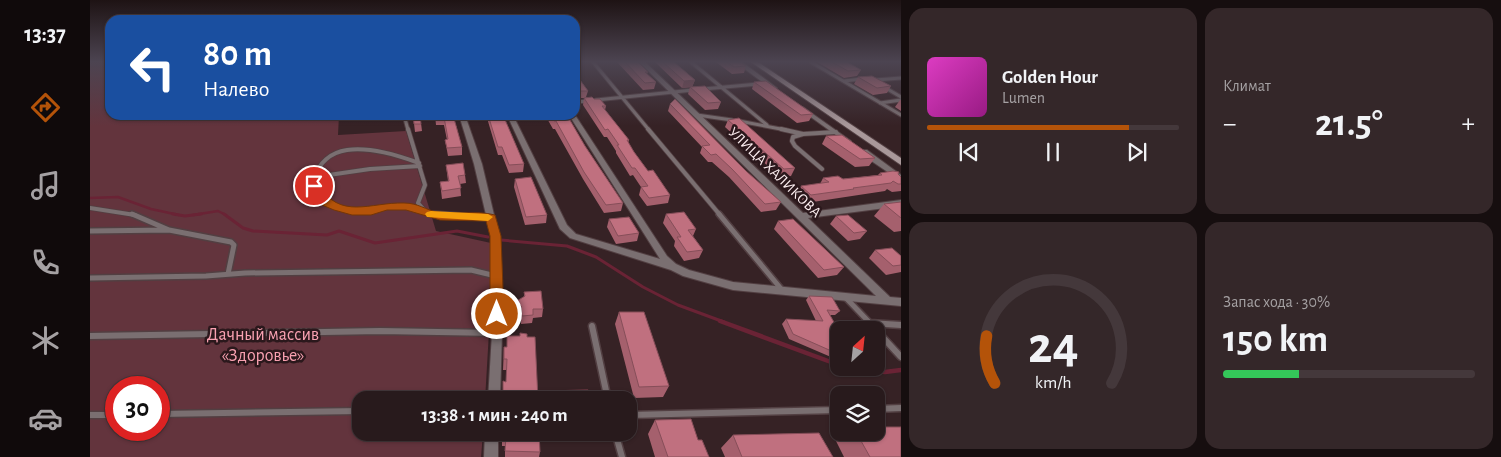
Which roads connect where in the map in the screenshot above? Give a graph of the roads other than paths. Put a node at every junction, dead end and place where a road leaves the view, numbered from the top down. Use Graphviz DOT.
graph roads {
  1 [pos="610,83"];
  2 [pos="663,83"];
  3 [pos="717,83"];
  4 [pos="763,83"];
  5 [pos="767,83"];
  6 [pos="785,83"];
  7 [pos="847,83"];
  8 [pos="876,83"];
  9 [pos="721,87"];
  10 [pos="673,93"];
  11 [pos="782,94"];
  12 [pos="901,96"];
  13 [pos="622,98"];
  14 [pos="901,100"];
  15 [pos="580,102"];
  16 [pos="880,102"];
  17 [pos="798,105"];
  18 [pos="696,115"];
  19 [pos="901,115"];
  20 [pos="406,120"];
  21 [pos="464,120"];
  22 [pos="512,120"];
  23 [pos="575,120"];
  24 [pos="768,126"];
  25 [pos="836,132"];
  26 [pos="802,134"];
  27 [pos="852,144"];
  28 [pos="860,150"];
  29 [pos="901,162"];
  30 [pos="419,165"];
  31 [pos="822,169"];
  32 [pos="315,177"];
  33 [pos="901,178"];
  34 [pos="901,203"];
  35 [pos="90,208"];
  36 [pos="421,209"];
  37 [pos="801,216"];
  38 [pos="491,218"];
  39 [pos="170,230"];
  40 [pos="90,231"];
  41 [pos="674,267"];
  42 [pos="228,274"];
  43 [pos="497,276"];
  44 [pos="90,278"];
  45 [pos="782,290"];
  46 [pos="845,297"];
  47 [pos="888,301"];
  48 [pos="901,302"];
  49 [pos="867,321"];
  50 [pos="885,324"];
  51 [pos="592,326"];
  52 [pos="901,326"];
  53 [pos="497,333"];
  54 [pos="90,336"];
  55 [pos="885,340"];
  56 [pos="901,357"];
  57 [pos="494,391"];
  58 [pos="606,391"];
  59 [pos="901,408"];
  60 [pos="885,409"];
  61 [pos="830,410"];
  62 [pos="352,411"];
  63 [pos="170,414"];
  64 [pos="637,414"];
  65 [pos="90,415"];
  66 [pos="105,415"];
  67 [pos="492,441"];
  68 [pos="618,441"];
  69 [pos="491,457"];
  70 [pos="622,457"];
  1 -- 13 [label="lane"];
  2 -- 10 [label="street, УЛИЦА ХАЛИКОВА"];
  3 -- 9 [label="lane"];
  4 -- 9 [label="lane"];
  5 -- 11 [label="street"];
  6 -- 29 [label="main road"];
  7 -- 16 [label="lane"];
  8 -- 12 [label="lane"];
  9 -- 10 [label="lane"];
  9 -- 24 [label="lane"];
  10 -- 13 [label="lane"];
  10 -- 18 [label="street, УЛИЦА ХАЛИКОВА"];
  13 -- 15 [label="lane"];
  13 -- 45 [label="lane"];
  14 -- 16 [label="lane"];
  16 -- 19 [label="lane"];
  17 -- 25 [label="street"];
  18 -- 24 [label="lane"];
  18 -- 37 [label="street, УЛИЦА ХАЛИКОВА"];
  20 -- 30 [label="lane"];
  21 -- 38 [label="street"];
  22 -- 41 [label="street"];
  23 -- 41 [label="street"];
  24 -- 26 [label="lane"];
  25 -- 26 [label="lane"];
  25 -- 27 [label="street"];
  26 -- 31 [label="lane"];
  28 -- 33 [label="street"];
  30 -- 32 [label="lane"];
  30 -- 32 [label="lane"];
  30 -- 36 [label="lane"];
  32 -- 36 [label="lane"];
  34 -- 37 [label="street"];
  35 -- 39 [label="lane"];
  36 -- 38 [label="lane"];
  37 -- 47 [label="street, УЛИЦА ХАЛИКОВА"];
  38 -- 43 [label="street"];
  39 -- 40 [label="lane"];
  39 -- 42 [label="lane"];
  41 -- 45 [label="street"];
  42 -- 43 [label="lane"];
  42 -- 44 [label="lane"];
  43 -- 53 [label="street"];
  45 -- 46 [label="street"];
  46 -- 47 [label="street"];
  46 -- 49 [label="lane"];
  47 -- 48 [label="street"];
  50 -- 52 [label="lane"];
  51 -- 58 [label="lane"];
  53 -- 54 [label="lane"];
  53 -- 57 [label="street"];
  55 -- 56 [label="lane"];
  59 -- 60 [label="lane"];
  61 -- 64 [label="lane"];
  62 -- 63 [label="lane"];
  65 -- 66 [label="lane"];
  67 -- 69 [label="street"];
  68 -- 70 [label="lane"];
}
